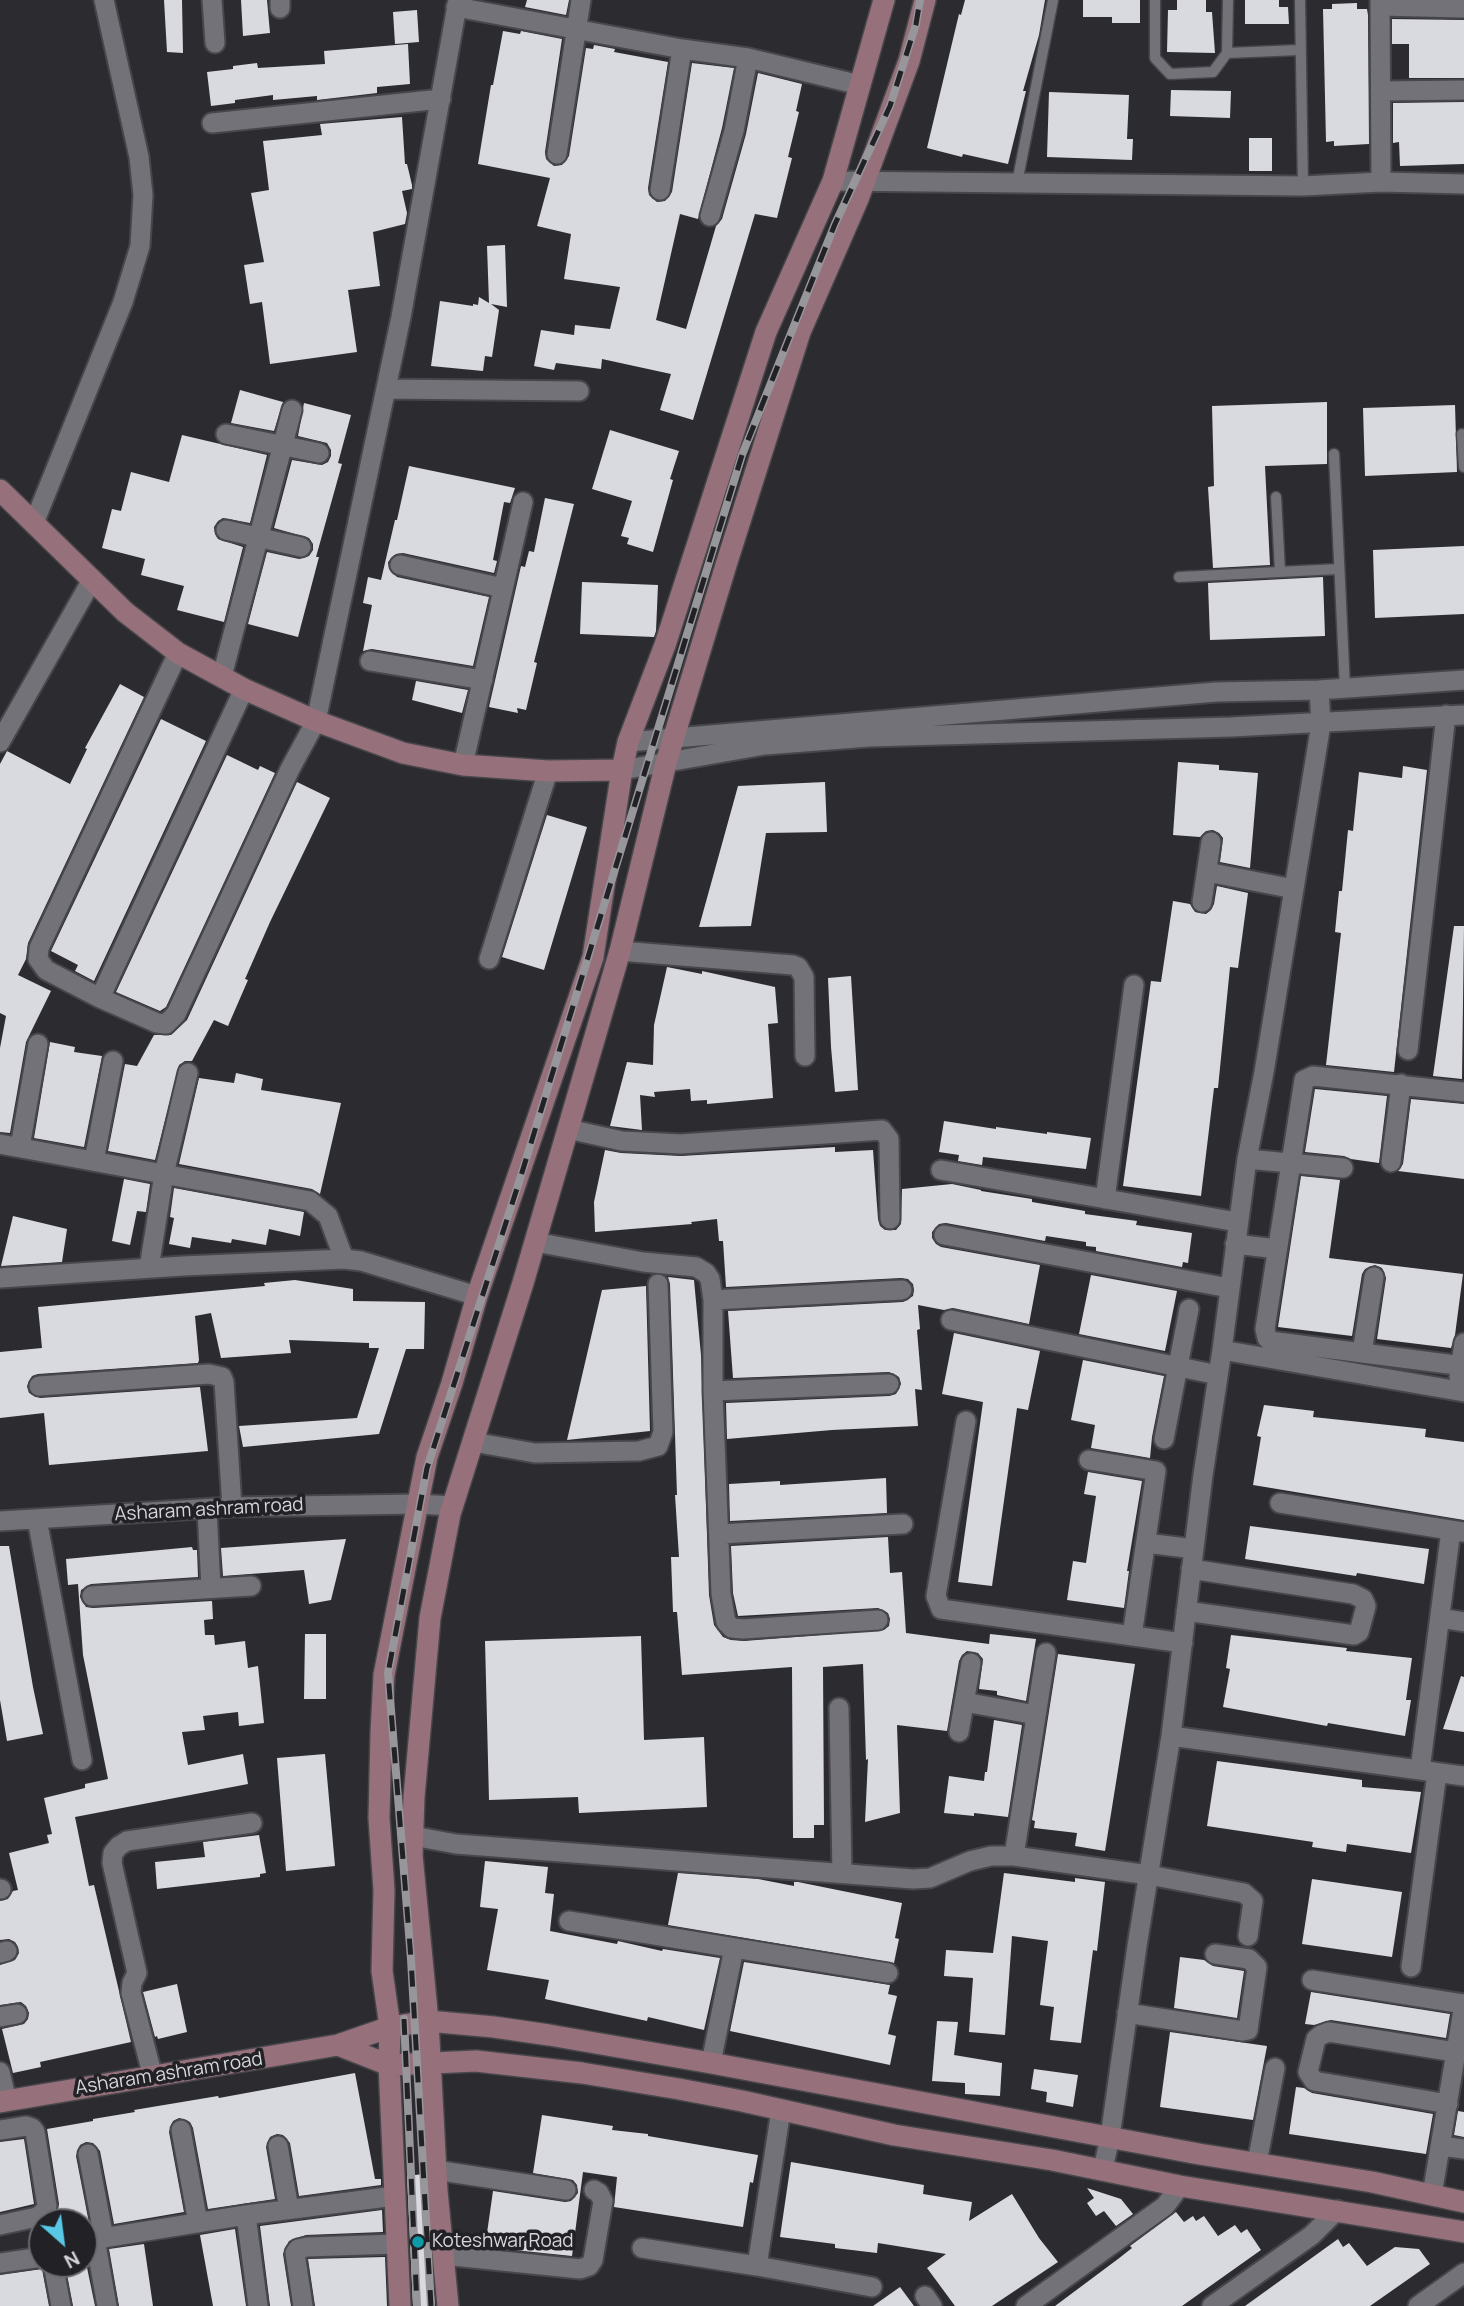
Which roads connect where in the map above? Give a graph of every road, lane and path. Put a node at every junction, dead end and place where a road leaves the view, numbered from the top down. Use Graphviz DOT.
graph roads {
  1 [pos="104,0"];
  2 [pos="212,0"];
  3 [pos="580,0"];
  4 [pos="884,0"];
  5 [pos="925,0"];
  6 [pos="1053,0"];
  7 [pos="1155,0"];
  8 [pos="1228,0"];
  9 [pos="1300,0"];
  10 [pos="457,3"];
  11 [pos="1380,3"];
  12 [pos="1464,8"];
  13 [pos="576,30"];
  14 [pos="215,43"];
  15 [pos="682,49"];
  16 [pos="1299,50"];
  17 [pos="1227,52"];
  18 [pos="748,58"];
  19 [pos="860,85"];
  20 [pos="1464,90"];
  21 [pos="1381,91"];
  22 [pos="441,99"];
  23 [pos="212,124"];
  24 [pos="557,155"];
  25 [pos="834,181"];
  26 [pos="864,182"];
  27 [pos="1381,182"];
  28 [pos="1017,183"];
  29 [pos="1464,184"];
  30 [pos="1303,187"];
  31 [pos="660,190"];
  32 [pos="710,216"];
  33 [pos="386,389"];
  34 [pos="579,391"];
  35 [pos="292,410"];
  36 [pos="226,434"];
  37 [pos="1462,434"];
  38 [pos="282,446"];
  39 [pos="318,453"];
  40 [pos="1334,454"];
  41 [pos="1464,467"];
  42 [pos="0,490"];
  43 [pos="1276,497"];
  44 [pos="523,502"];
  45 [pos="34,523"];
  46 [pos="226,530"];
  47 [pos="258,538"];
  48 [pos="301,547"];
  49 [pos="400,565"];
  50 [pos="1338,569"];
  51 [pos="1280,571"];
  52 [pos="1179,577"];
  53 [pos="92,580"];
  54 [pos="503,588"];
  55 [pos="178,653"];
  56 [pos="370,661"];
  57 [pos="222,676"];
  58 [pos="483,680"];
  59 [pos="1464,680"];
  60 [pos="1345,688"];
  61 [pos="244,689"];
  62 [pos="1319,690"];
  63 [pos="1455,715"];
  64 [pos="316,721"];
  65 [pos="1321,724"];
  66 [pos="674,738"];
  67 [pos="628,741"];
  68 [pos="0,743"];
  69 [pos="666,762"];
  70 [pos="463,765"];
  71 [pos="622,770"];
  72 [pos="548,771"];
  73 [pos="584,771"];
  74 [pos="1211,842"];
  75 [pos="1207,872"];
  76 [pos="1294,889"];
  77 [pos="1202,902"];
  78 [pos="620,951"];
  79 [pos="489,959"];
  80 [pos="1135,985"];
  81 [pos="100,998"];
  82 [pos="38,1044"];
  83 [pos="1408,1050"];
  84 [pos="805,1056"];
  85 [pos="113,1061"];
  86 [pos="188,1073"];
  87 [pos="1401,1084"];
  88 [pos="1464,1092"];
  89 [pos="568,1129"];
  90 [pos="0,1144"];
  91 [pos="20,1147"];
  92 [pos="1247,1159"];
  93 [pos="94,1161"];
  94 [pos="1391,1161"];
  95 [pos="1290,1164"];
  96 [pos="1343,1168"];
  97 [pos="941,1170"];
  98 [pos="164,1174"];
  99 [pos="1105,1199"];
  100 [pos="890,1219"];
  101 [pos="1237,1222"];
  102 [pos="944,1235"];
  103 [pos="535,1242"];
  104 [pos="1235,1244"];
  105 [pos="1277,1249"];
  106 [pos="344,1259"];
  107 [pos="149,1268"];
  108 [pos="1374,1277"];
  109 [pos="0,1278"];
  110 [pos="658,1284"];
  111 [pos="1229,1288"];
  112 [pos="902,1290"];
  113 [pos="477,1296"];
  114 [pos="713,1300"];
  115 [pos="1189,1309"];
  116 [pos="951,1320"];
  117 [pos="1464,1343"];
  118 [pos="1222,1350"];
  119 [pos="1362,1353"];
  120 [pos="1463,1366"];
  121 [pos="1178,1367"];
  122 [pos="1218,1375"];
  123 [pos="889,1384"];
  124 [pos="39,1386"];
  125 [pos="713,1391"];
  126 [pos="1461,1392"];
  127 [pos="966,1421"];
  128 [pos="1164,1439"];
  129 [pos="473,1442"];
  130 [pos="1089,1460"];
  131 [pos="1280,1503"];
  132 [pos="418,1504"];
  133 [pos="453,1506"];
  134 [pos="232,1507"];
  135 [pos="207,1509"];
  136 [pos="37,1519"];
  137 [pos="0,1521"];
  138 [pos="904,1524"];
  139 [pos="1457,1531"];
  140 [pos="719,1534"];
  141 [pos="1146,1543"];
  142 [pos="1194,1549"];
  143 [pos="1192,1569"];
  144 [pos="251,1586"];
  145 [pos="211,1588"];
  146 [pos="92,1596"];
  147 [pos="1186,1611"];
  148 [pos="1440,1618"];
  149 [pos="878,1620"];
  150 [pos="1464,1622"];
  151 [pos="1132,1636"];
  152 [pos="1183,1643"];
  153 [pos="1046,1653"];
  154 [pos="971,1663"];
  155 [pos="964,1702"];
  156 [pos="839,1708"];
  157 [pos="1036,1716"];
  158 [pos="959,1732"];
  159 [pos="1171,1736"];
  160 [pos="82,1760"];
  161 [pos="1429,1771"];
  162 [pos="1464,1776"];
  163 [pos="380,1796"];
  164 [pos="414,1797"];
  165 [pos="253,1823"];
  166 [pos="413,1836"];
  167 [pos="1014,1856"];
  168 [pos="842,1873"];
  169 [pos="1149,1875"];
  170 [pos="569,1921"];
  171 [pos="1248,1936"];
  172 [pos="734,1948"];
  173 [pos="1215,1954"];
  174 [pos="1411,1967"];
  175 [pos="888,1973"];
  176 [pos="1312,1980"];
  177 [pos="1464,2004"];
  178 [pos="1127,2013"];
  179 [pos="428,2021"];
  180 [pos="390,2027"];
  181 [pos="338,2045"];
  182 [pos="1455,2052"];
  183 [pos="711,2063"];
  184 [pos="429,2064"];
  185 [pos="389,2065"];
  186 [pos="1281,2069"];
  187 [pos="0,2072"];
  188 [pos="153,2077"];
  189 [pos="1454,2095"];
  190 [pos="3,2101"];
  191 [pos="781,2110"];
  192 [pos="0,2130"];
  193 [pos="181,2130"];
  194 [pos="1110,2137"];
  195 [pos="278,2146"];
  196 [pos="1441,2146"];
  197 [pos="1464,2150"];
  198 [pos="88,2154"];
  199 [pos="1264,2164"];
  200 [pos="1102,2169"];
  201 [pos="435,2170"];
  202 [pos="1180,2186"];
  203 [pos="566,2190"];
  204 [pos="594,2190"];
  205 [pos="1432,2195"];
  206 [pos="395,2196"];
  207 [pos="1464,2202"];
  208 [pos="92,2208"];
  209 [pos="289,2209"];
  210 [pos="1337,2210"];
  211 [pos="246,2215"];
  212 [pos="198,2223"];
  213 [pos="0,2225"];
  214 [pos="1464,2232"];
  215 [pos="98,2238"];
  216 [pos="397,2244"];
  217 [pos="642,2248"];
  218 [pos="443,2255"];
  219 [pos="28,2259"];
  220 [pos="98,2260"];
  221 [pos="0,2263"];
  222 [pos="757,2266"];
  223 [pos="1464,2273"];
  224 [pos="56,2278"];
  225 [pos="872,2287"];
  226 [pos="61,2306"];
  227 [pos="107,2306"];
  228 [pos="258,2306"];
  229 [pos="303,2306"];
  230 [pos="400,2306"];
  231 [pos="448,2306"];
  232 [pos="1026,2306"];
  233 [pos="1212,2306"];
  234 [pos="1418,2306"];
  1 -- 45 [label="street"];
  2 -- 14 [label="street"];
  3 -- 13 [label="street"];
  4 -- 19 [label="street"];
  5 -- 26 [label="street"];
  6 -- 28 [label="lane"];
  7 -- 17 [label="lane"];
  8 -- 17 [label="lane"];
  9 -- 16 [label="lane"];
  10 -- 13 [label="street"];
  10 -- 22 [label="street"];
  11 -- 12 [label="street"];
  11 -- 21 [label="street"];
  13 -- 15 [label="street"];
  13 -- 24 [label="street"];
  15 -- 18 [label="street"];
  15 -- 31 [label="street"];
  16 -- 17 [label="lane"];
  16 -- 30 [label="lane"];
  18 -- 19 [label="street"];
  18 -- 32 [label="street"];
  19 -- 25 [label="street"];
  20 -- 21 [label="street"];
  21 -- 27 [label="street"];
  22 -- 23 [label="street"];
  22 -- 33 [label="street"];
  25 -- 26 [label="street"];
  25 -- 67 [label="street"];
  26 -- 28 [label="street"];
  26 -- 66 [label="street"];
  27 -- 29 [label="street"];
  27 -- 30 [label="street"];
  28 -- 30 [label="street"];
  33 -- 34 [label="street"];
  33 -- 64 [label="street"];
  35 -- 38 [label="street"];
  36 -- 38 [label="street"];
  37 -- 41 [label="lane"];
  38 -- 39 [label="street"];
  38 -- 47 [label="street"];
  40 -- 50 [label="lane"];
  42 -- 45 [label="street"];
  43 -- 51 [label="lane"];
  44 -- 54 [label="street"];
  45 -- 53 [label="street"];
  46 -- 47 [label="street"];
  47 -- 48 [label="street"];
  47 -- 57 [label="street"];
  49 -- 54 [label="street"];
  50 -- 51 [label="lane"];
  50 -- 60 [label="lane"];
  51 -- 52 [label="lane"];
  53 -- 55 [label="street"];
  53 -- 68 [label="street"];
  54 -- 58 [label="street"];
  55 -- 57 [label="street"];
  55 -- 81 [label="street"];
  56 -- 58 [label="street"];
  57 -- 61 [label="street"];
  58 -- 70 [label="street"];
  59 -- 60 [label="street"];
  60 -- 62 [label="street"];
  61 -- 64 [label="street"];
  61 -- 81 [label="street"];
  62 -- 65 [label="street"];
  62 -- 66 [label="street"];
  63 -- 65 [label="street"];
  63 -- 83 [label="street"];
  64 -- 70 [label="street"];
  64 -- 81 [label="street"];
  65 -- 69 [label="street"];
  65 -- 76 [label="street"];
  66 -- 67 [label="street"];
  66 -- 69 [label="street"];
  67 -- 71 [label="street"];
  67 -- 73 [label="street"];
  69 -- 71 [label="street"];
  69 -- 78 [label="street"];
  70 -- 72 [label="street"];
  71 -- 73 [label="street"];
  71 -- 113 [label="street"];
  72 -- 73 [label="street"];
  72 -- 79 [label="street"];
  74 -- 75 [label="street"];
  75 -- 76 [label="street"];
  75 -- 77 [label="street"];
  76 -- 92 [label="street"];
  78 -- 84 [label="street"];
  78 -- 89 [label="street"];
  80 -- 99 [label="street"];
  82 -- 91 [label="street"];
  85 -- 93 [label="street"];
  86 -- 98 [label="street"];
  87 -- 88 [label="street"];
  87 -- 94 [label="street"];
  87 -- 95 [label="street"];
  89 -- 100 [label="street"];
  89 -- 103 [label="street"];
  90 -- 91 [label="street"];
  91 -- 93 [label="street"];
  92 -- 95 [label="street"];
  92 -- 101 [label="street"];
  93 -- 98 [label="street"];
  95 -- 96 [label="street"];
  95 -- 105 [label="street"];
  97 -- 99 [label="street"];
  98 -- 106 [label="street"];
  98 -- 107 [label="street"];
  99 -- 101 [label="street"];
  101 -- 104 [label="street"];
  102 -- 111 [label="street"];
  103 -- 114 [label="street"];
  103 -- 129 [label="street"];
  104 -- 105 [label="street"];
  104 -- 111 [label="street"];
  105 -- 119 [label="street"];
  106 -- 107 [label="street"];
  106 -- 113 [label="street"];
  107 -- 109 [label="street"];
  108 -- 119 [label="street"];
  110 -- 129 [label="street"];
  111 -- 118 [label="street"];
  112 -- 114 [label="street"];
  113 -- 132 [label="street"];
  114 -- 125 [label="street"];
  115 -- 121 [label="street"];
  116 -- 121 [label="street"];
  117 -- 120 [label="street"];
  118 -- 122 [label="street"];
  118 -- 126 [label="street"];
  119 -- 120 [label="street"];
  120 -- 126 [label="street"];
  121 -- 122 [label="street"];
  121 -- 128 [label="street"];
  122 -- 142 [label="street"];
  123 -- 125 [label="street"];
  124 -- 134 [label="street"];
  125 -- 140 [label="street"];
  127 -- 151 [label="street"];
  129 -- 133 [label="street"];
  130 -- 141 [label="street"];
  131 -- 139 [label="street"];
  132 -- 133 [label="street, Asharam ashram road"];
  132 -- 134 [label="street, Asharam ashram road"];
  132 -- 163 [label="street"];
  133 -- 164 [label="street"];
  134 -- 135 [label="street, Asharam ashram road"];
  135 -- 136 [label="street, Asharam ashram road"];
  135 -- 145 [label="street"];
  136 -- 137 [label="street, Asharam ashram road"];
  136 -- 160 [label="street"];
  138 -- 140 [label="street"];
  139 -- 148 [label="street"];
  140 -- 149 [label="street"];
  141 -- 142 [label="street"];
  141 -- 151 [label="street"];
  142 -- 143 [label="street"];
  143 -- 147 [label="street"];
  143 -- 147 [label="street"];
  144 -- 145 [label="street"];
  145 -- 146 [label="street"];
  147 -- 152 [label="street"];
  148 -- 150 [label="street"];
  148 -- 161 [label="street"];
  151 -- 152 [label="street"];
  152 -- 159 [label="street"];
  153 -- 157 [label="street"];
  154 -- 155 [label="street"];
  155 -- 157 [label="street"];
  155 -- 158 [label="street"];
  156 -- 168 [label="street"];
  157 -- 167 [label="street"];
  159 -- 161 [label="street"];
  159 -- 169 [label="street"];
  161 -- 162 [label="street"];
  161 -- 174 [label="street"];
  163 -- 164 [label="street"];
  163 -- 180 [label="street"];
  164 -- 166 [label="street"];
  165 -- 188 [label="street"];
  166 -- 168 [label="street"];
  166 -- 179 [label="street"];
  167 -- 168 [label="street"];
  167 -- 169 [label="street"];
  169 -- 171 [label="street"];
  169 -- 178 [label="street"];
  170 -- 172 [label="street"];
  172 -- 175 [label="street"];
  172 -- 183 [label="street"];
  173 -- 178 [label="street"];
  176 -- 177 [label="street"];
  177 -- 182 [label="street"];
  178 -- 194 [label="street"];
  179 -- 180 [label="street, Asharam ashram road"];
  179 -- 183 [label="street, Asharam ashram road"];
  179 -- 184 [label="street"];
  180 -- 181 [label="street, Asharam ashram road"];
  180 -- 185 [label="street"];
  181 -- 185 [label="street"];
  181 -- 188 [label="street, Asharam ashram road"];
  182 -- 189 [label="street"];
  182 -- 189 [label="street"];
  183 -- 194 [label="street, Asharam ashram road"];
  184 -- 185 [label="street"];
  184 -- 191 [label="street"];
  184 -- 201 [label="street"];
  185 -- 206 [label="street"];
  186 -- 199 [label="street"];
  187 -- 190 [label="street"];
  188 -- 190 [label="street, Asharam ashram road"];
  189 -- 196 [label="street"];
  191 -- 200 [label="street"];
  191 -- 222 [label="street"];
  192 -- 213 [label="street"];
  193 -- 212 [label="street"];
  194 -- 199 [label="street, Asharam ashram road"];
  194 -- 200 [label="street"];
  195 -- 209 [label="street"];
  196 -- 197 [label="street"];
  196 -- 205 [label="street"];
  198 -- 208 [label="street"];
  199 -- 205 [label="street, Asharam ashram road"];
  200 -- 202 [label="street"];
  201 -- 203 [label="street"];
  201 -- 218 [label="street"];
  202 -- 210 [label="street"];
  202 -- 232 [label="street"];
  204 -- 218 [label="street"];
  205 -- 207 [label="street, Asharam ashram road"];
  206 -- 209 [label="street"];
  206 -- 216 [label="street"];
  209 -- 211 [label="street"];
  210 -- 214 [label="street"];
  210 -- 233 [label="street"];
  211 -- 212 [label="street"];
  211 -- 228 [label="street"];
  212 -- 215 [label="street"];
  216 -- 229 [label="street"];
  216 -- 230 [label="street"];
  217 -- 222 [label="street"];
  218 -- 231 [label="street"];
  219 -- 221 [label="street"];
  220 -- 227 [label="street"];
  222 -- 225 [label="street"];
  223 -- 234 [label="street"];
  224 -- 226 [label="street"];
}
